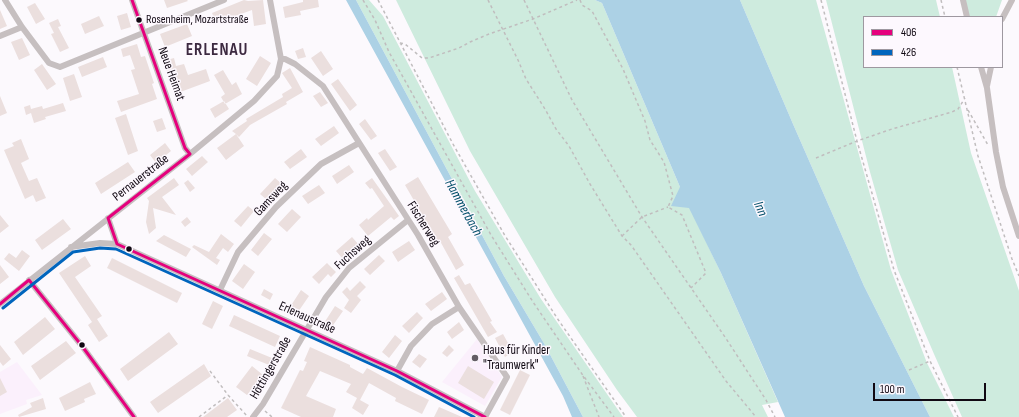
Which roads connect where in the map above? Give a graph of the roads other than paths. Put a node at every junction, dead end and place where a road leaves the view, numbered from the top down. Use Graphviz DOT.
graph roads {
  1 [pos="5,0"];
  2 [pos="132,0"];
  3 [pos="224,0"];
  4 [pos="270,0"];
  5 [pos="963,0"];
  6 [pos="1012,0"];
  7 [pos="967,16"];
  8 [pos="1003,18"];
  9 [pos="22,27"];
  10 [pos="144,32"];
  11 [pos="0,36"];
  12 [pos="281,59"];
  13 [pos="981,68"];
  14 [pos="991,68"];
  15 [pos="987,88"];
  16 [pos="359,143"];
  17 [pos="190,154"];
  18 [pos="108,218"];
  19 [pos="408,220"];
  20 [pos="1019,236"];
  21 [pos="117,244"];
  22 [pos="71,247"];
  23 [pos="29,280"];
  24 [pos="220,290"];
  25 [pos="0,304"];
  26 [pos="459,307"];
  27 [pos="306,329"];
  28 [pos="397,371"];
  29 [pos="134,417"];
  30 [pos="253,417"];
  31 [pos="485,417"];
  1 -- 9 [label="street"];
  2 -- 10 [label="street, Neue Heimat"];
  3 -- 10 [label="street"];
  4 -- 12 [label="street"];
  5 -- 7 [label="street"];
  6 -- 8 [label="street"];
  9 -- 10 [label="street"];
  9 -- 11 [label="street"];
  10 -- 17 [label="street, Neue Heimat"];
  12 -- 16 [label="street, Fischerweg"];
  12 -- 17 [label="street, Pernauerstraße"];
  13 -- 15 [label="street"];
  14 -- 15 [label="street"];
  15 -- 20 [label="street"];
  16 -- 19 [label="street, Fischerweg"];
  16 -- 24 [label="street, Gamsweg"];
  17 -- 18 [label="street, Pernauerstraße"];
  18 -- 21 [label="street"];
  18 -- 22 [label="street, Pernauerstraße"];
  19 -- 26 [label="street, Fischerweg"];
  19 -- 27 [label="street, Fuchsweg"];
  21 -- 22 [label="street, Erlenaustraße"];
  21 -- 24 [label="street, Erlenaustraße"];
  22 -- 23 [label="street, Pernauerstraße"];
  23 -- 25 [label="street, Pernauerstraße"];
  23 -- 29 [label="street"];
  24 -- 27 [label="street, Erlenaustraße"];
  26 -- 28 [label="street"];
  26 -- 31 [label="street, Fischerweg"];
  27 -- 28 [label="street, Erlenaustraße"];
  27 -- 30 [label="street, Höttingerstraße"];
  28 -- 31 [label="street, Erlenaustraße"];
}
